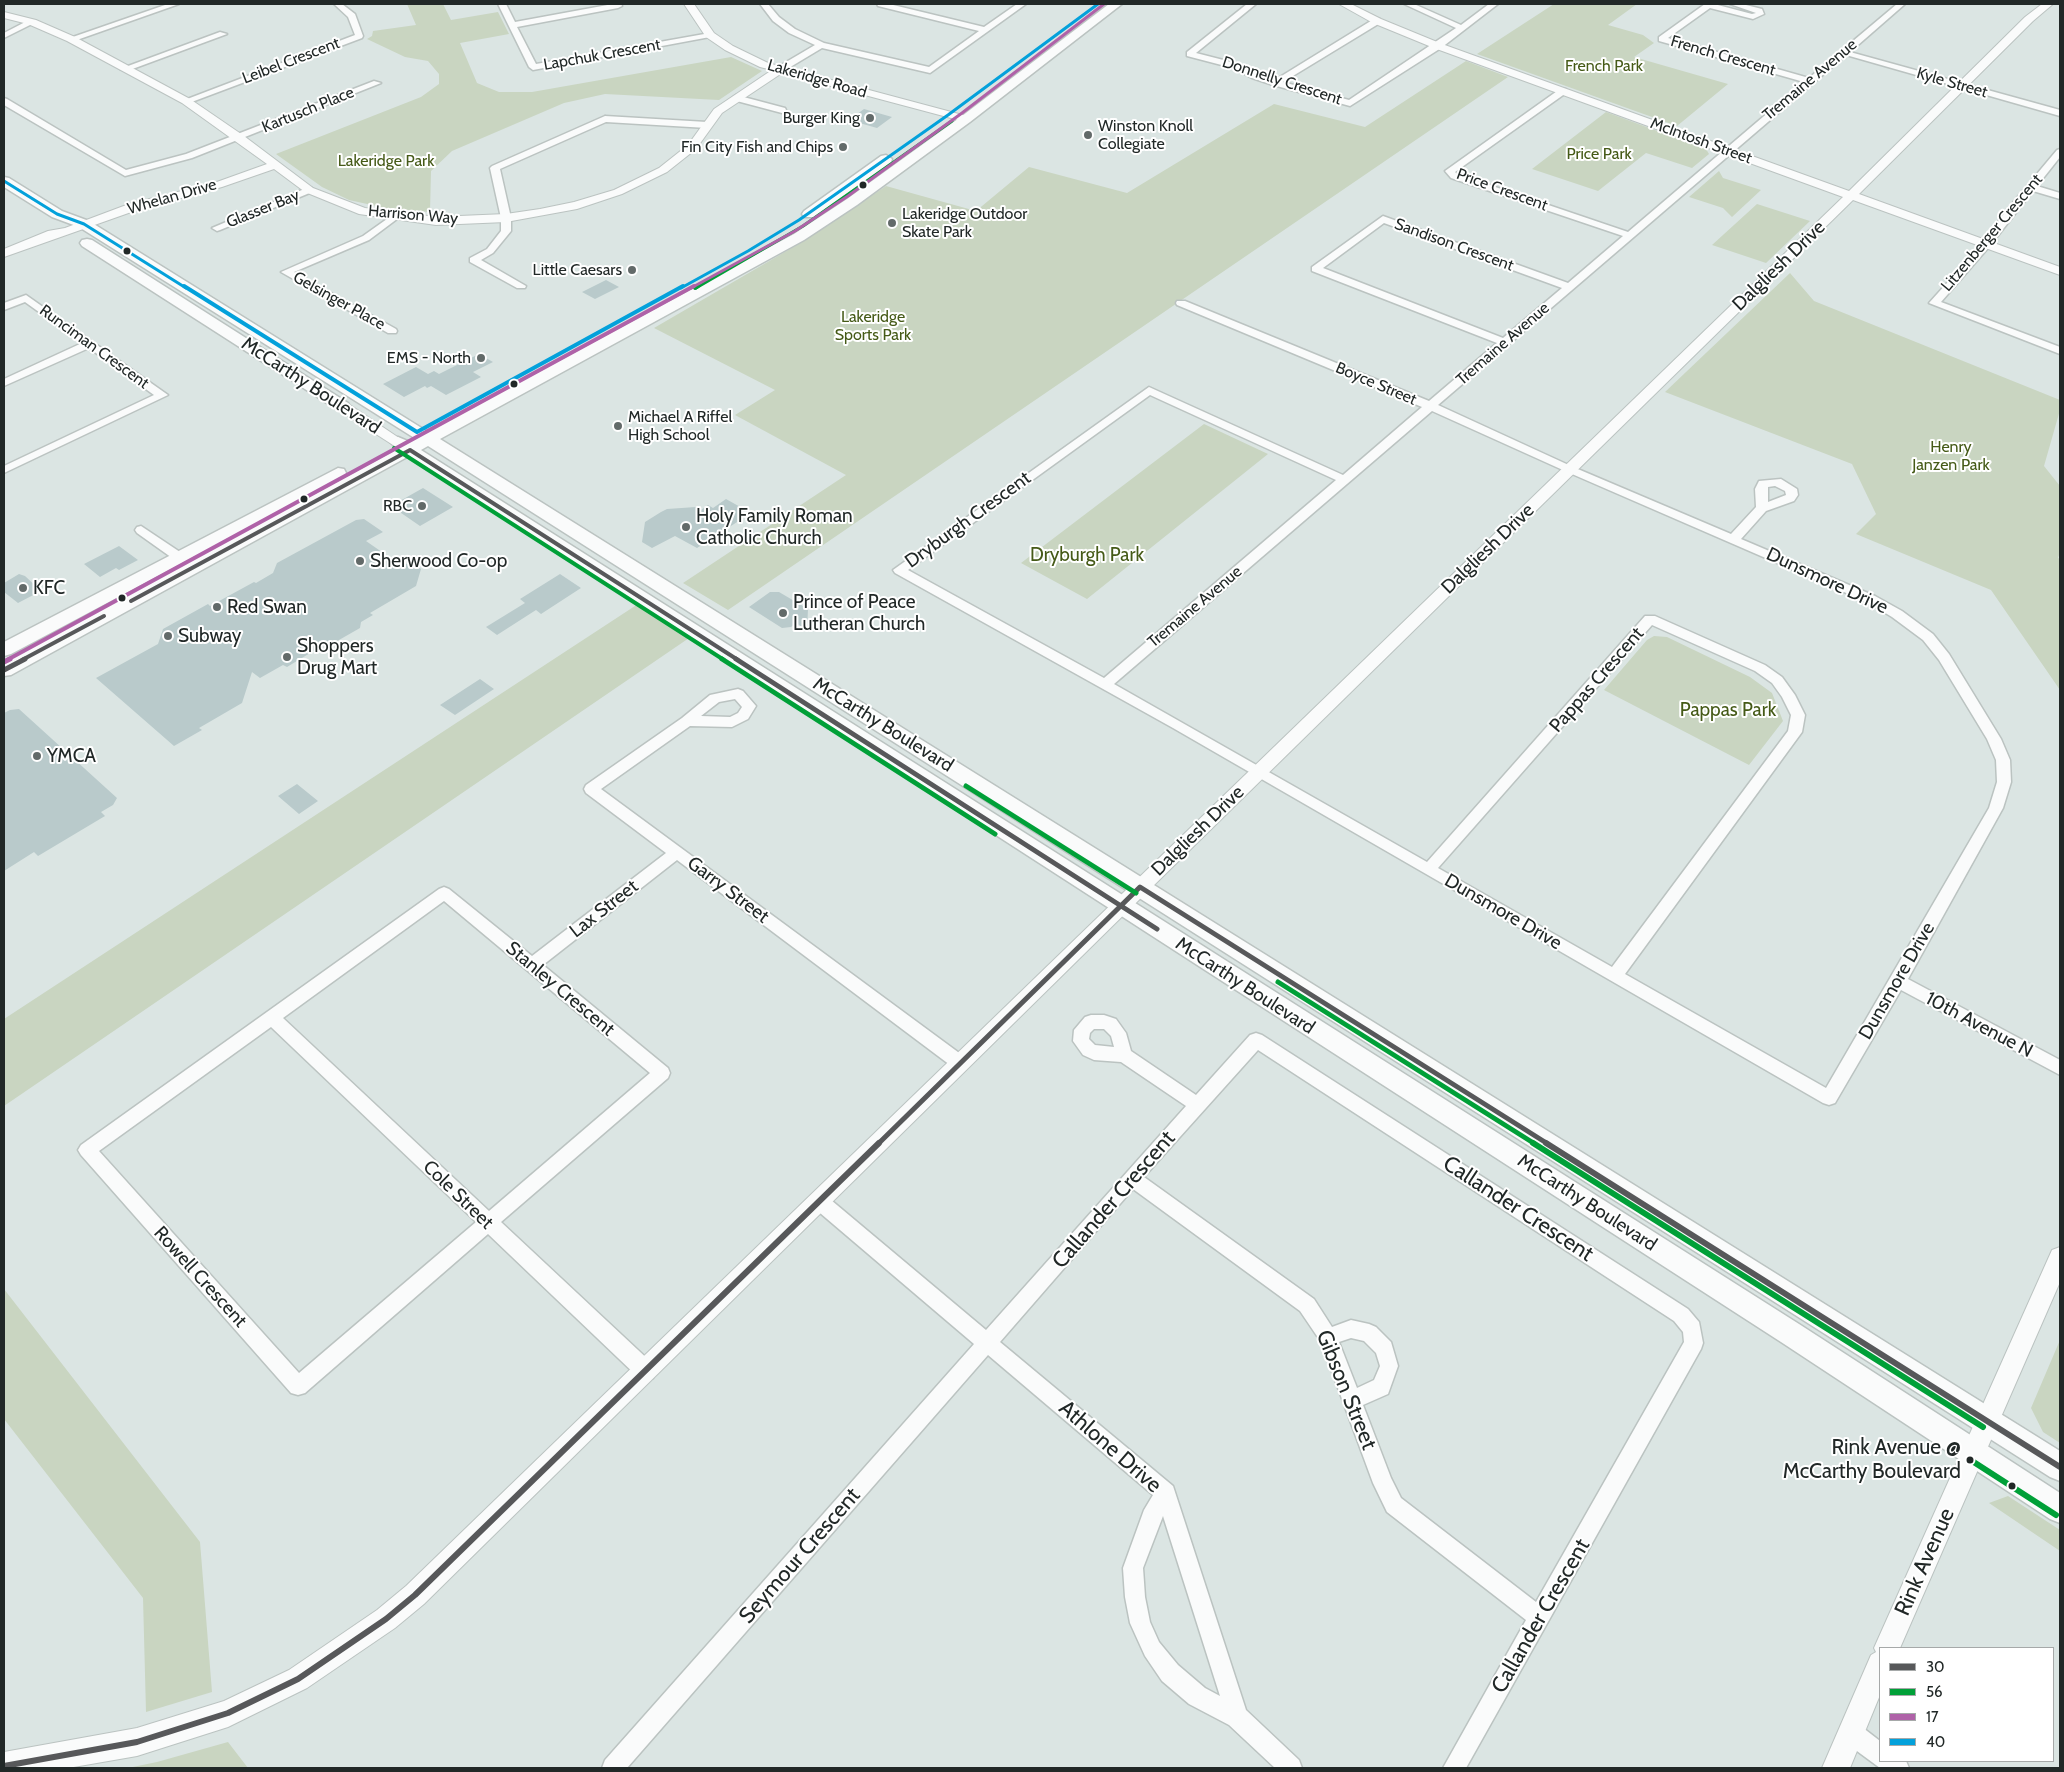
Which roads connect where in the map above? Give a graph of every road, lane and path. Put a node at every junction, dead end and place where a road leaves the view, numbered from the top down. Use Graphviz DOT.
graph roads {
  1 [pos="175,4"];
  2 [pos="338,4"];
  3 [pos="502,4"];
  4 [pos="617,4"];
  5 [pos="689,4"];
  6 [pos="764,4"];
  7 [pos="880,4"];
  8 [pos="1022,4"];
  9 [pos="1098,4"];
  10 [pos="1116,4"];
  11 [pos="1252,4"];
  12 [pos="1344,4"];
  13 [pos="1408,4"];
  14 [pos="1494,4"];
  15 [pos="1709,4"];
  16 [pos="1734,4"];
  17 [pos="1900,4"];
  18 [pos="2048,4"];
  19 [pos="4,15"];
  20 [pos="1377,21"];
  21 [pos="32,22"];
  22 [pos="514,25"];
  23 [pos="1462,28"];
  24 [pos="985,30"];
  25 [pos="223,34"];
  26 [pos="710,35"];
  27 [pos="4,36"];
  28 [pos="71,39"];
  29 [pos="821,44"];
  30 [pos="1438,46"];
  31 [pos="1843,52"];
  32 [pos="124,69"];
  33 [pos="778,70"];
  34 [pos="1809,81"];
  35 [pos="377,82"];
  36 [pos="1276,83"];
  37 [pos="1961,85"];
  38 [pos="1563,91"];
  39 [pos="736,98"];
  40 [pos="4,101"];
  41 [pos="186,101"];
  42 [pos="782,110"];
  43 [pos="2060,113"];
  44 [pos="948,114"];
  45 [pos="966,119"];
  46 [pos="706,126"];
  47 [pos="240,138"];
  48 [pos="1727,151"];
  49 [pos="2060,152"];
  50 [pos="276,165"];
  51 [pos="4,181"];
  52 [pos="2031,187"];
  53 [pos="309,190"];
  54 [pos="1850,196"];
  55 [pos="2060,196"];
  56 [pos="57,214"];
  57 [pos="394,216"];
  58 [pos="506,218"];
  59 [pos="84,224"];
  60 [pos="217,228"];
  61 [pos="68,231"];
  62 [pos="1628,235"];
  63 [pos="1986,245"];
  64 [pos="4,253"];
  65 [pos="4,261"];
  66 [pos="2060,271"];
  67 [pos="521,286"];
  68 [pos="1569,287"];
  69 [pos="1181,303"];
  70 [pos="4,307"];
  71 [pos="392,331"];
  72 [pos="1504,342"];
  73 [pos="90,344"];
  74 [pos="2060,351"];
  75 [pos="4,383"];
  76 [pos="342,406"];
  77 [pos="1430,406"];
  78 [pos="423,436"];
  79 [pos="404,446"];
  80 [pos="1569,469"];
  81 [pos="4,470"];
  82 [pos="1345,480"];
  83 [pos="1762,508"];
  84 [pos="141,530"];
  85 [pos="1734,539"];
  86 [pos="178,558"];
  87 [pos="4,650"];
  88 [pos="4,670"];
  89 [pos="1105,684"];
  90 [pos="688,720"];
  91 [pos="1258,774"];
  92 [pos="677,852"];
  93 [pos="1428,870"];
  94 [pos="1140,887"];
  95 [pos="1120,906"];
  96 [pos="532,965"];
  97 [pos="1614,976"];
  98 [pos="1898,982"];
  99 [pos="272,1018"];
  100 [pos="1124,1056"];
  101 [pos="960,1063"];
  102 [pos="2060,1068"];
  103 [pos="1197,1106"];
  104 [pos="1132,1178"];
  105 [pos="819,1201"];
  106 [pos="488,1223"];
  107 [pos="2060,1257"];
  108 [pos="1328,1337"];
  109 [pos="988,1343"];
  110 [pos="646,1371"];
  111 [pos="1352,1400"];
  112 [pos="1987,1421"];
  113 [pos="1974,1454"];
  114 [pos="2060,1467"];
  115 [pos="1166,1493"];
  116 [pos="2060,1508"];
  117 [pos="1540,1618"];
  118 [pos="1887,1647"];
  119 [pos="1879,1666"];
  120 [pos="1238,1717"];
  121 [pos="1850,1732"];
  122 [pos="1879,1754"];
  123 [pos="4,1766"];
  124 [pos="613,1768"];
  125 [pos="1291,1768"];
  126 [pos="1454,1768"];
  127 [pos="1836,1768"];
  1 -- 28 [label="street"];
  2 -- 41 [label="street, Leibel Crescent"];
  3 -- 22 [label="street, Lapchuk Crescent"];
  4 -- 22 [label="street"];
  5 -- 26 [label="street, Lakeridge Road"];
  6 -- 29 [label="street"];
  7 -- 24 [label="street"];
  8 -- 24 [label="street"];
  9 -- 44 [label="main road"];
  10 -- 45 [label="main road"];
  11 -- 36 [label="street, Donnelly Crescent"];
  12 -- 20 [label="street, McIntosh Street"];
  13 -- 23 [label="street"];
  14 -- 23 [label="street, Donnelly Crescent"];
  15 -- 16 [label="street, French Crescent"];
  15 -- 34 [label="street, French Crescent"];
  17 -- 31 [label="street, Tremaine Avenue"];
  18 -- 37 [label="street, Dalgliesh Drive"];
  19 -- 21 [label="street, Harrison Way"];
  20 -- 30 [label="street, McIntosh Street"];
  20 -- 36 [label="street"];
  21 -- 27 [label="street"];
  21 -- 28 [label="street, Harrison Way"];
  22 -- 26 [label="street, Lapchuk Crescent"];
  23 -- 30 [label="street, Donnelly Crescent"];
  24 -- 29 [label="street"];
  25 -- 32 [label="street"];
  26 -- 33 [label="street, Lakeridge Road"];
  28 -- 32 [label="street, Harrison Way"];
  29 -- 33 [label="street, Harrison Way"];
  30 -- 36 [label="street, Donnelly Crescent"];
  30 -- 38 [label="street, McIntosh Street"];
  31 -- 34 [label="street, Tremaine Avenue"];
  31 -- 37 [label="street, Kyle Street"];
  32 -- 41 [label="street, Harrison Way"];
  33 -- 39 [label="street, Harrison Way"];
  33 -- 44 [label="street, Lakeridge Road"];
  34 -- 48 [label="street, Tremaine Avenue"];
  35 -- 47 [label="street, Kartusch Place"];
  37 -- 43 [label="street, Kyle Street"];
  37 -- 54 [label="street, Dalgliesh Drive"];
  38 -- 48 [label="street, McIntosh Street"];
  38 -- 62 [label="street, Price Crescent"];
  39 -- 42 [label="street"];
  39 -- 46 [label="street, Harrison Way"];
  40 -- 47 [label="street, Kartusch Place"];
  41 -- 47 [label="street, Harrison Way"];
  44 -- 45 [label="street, Lakeridge Road"];
  44 -- 78 [label="main road"];
  45 -- 78 [label="main road"];
  46 -- 58 [label="street, Harrison Way"];
  46 -- 58 [label="street"];
  47 -- 50 [label="street, Harrison Way"];
  48 -- 54 [label="street, McIntosh Street"];
  48 -- 62 [label="street, Tremaine Avenue"];
  49 -- 52 [label="street, Litzenberger Crescent"];
  50 -- 53 [label="street, Harrison Way"];
  50 -- 59 [label="street, Whelan Drive"];
  51 -- 56 [label="main road, McCarthy Boulevard"];
  52 -- 55 [label="street"];
  52 -- 63 [label="street, Litzenberger Crescent"];
  53 -- 57 [label="street, Harrison Way"];
  53 -- 60 [label="street, Glasser Bay"];
  54 -- 63 [label="street, McIntosh Street"];
  54 -- 80 [label="street, Dalgliesh Drive"];
  56 -- 59 [label="main road, McCarthy Boulevard"];
  56 -- 61 [label="main road, McCarthy Boulevard"];
  57 -- 58 [label="street, Harrison Way"];
  57 -- 71 [label="street, Gelsinger Place"];
  58 -- 67 [label="street"];
  59 -- 61 [label="street, Whelan Drive"];
  59 -- 78 [label="main road, McCarthy Boulevard"];
  61 -- 64 [label="street, Whelan Drive"];
  61 -- 65 [label="street, Whelan Drive"];
  61 -- 76 [label="main road, McCarthy Boulevard"];
  62 -- 68 [label="street, Tremaine Avenue"];
  63 -- 66 [label="street, McIntosh Street"];
  63 -- 74 [label="street, Litzenberger Crescent"];
  68 -- 72 [label="street, Tremaine Avenue"];
  68 -- 72 [label="street, Sandison Crescent"];
  69 -- 77 [label="street, Boyce Street"];
  70 -- 73 [label="street, Runciman Crescent"];
  72 -- 77 [label="street, Tremaine Avenue"];
  73 -- 75 [label="street"];
  73 -- 81 [label="street, Runciman Crescent"];
  76 -- 79 [label="street, McCarthy Boulevard"];
  77 -- 80 [label="street, Boyce Street"];
  77 -- 82 [label="street, Tremaine Avenue"];
  78 -- 79 [label="main road"];
  78 -- 94 [label="main road, McCarthy Boulevard"];
  79 -- 86 [label="main road"];
  79 -- 88 [label="main road"];
  79 -- 95 [label="main road, McCarthy Boulevard"];
  80 -- 85 [label="street, Dunsmore Drive"];
  80 -- 91 [label="street, Dalgliesh Drive"];
  82 -- 89 [label="street, Tremaine Avenue"];
  82 -- 89 [label="street, Dryburgh Crescent"];
  83 -- 85 [label="street"];
  84 -- 86 [label="street"];
  85 -- 98 [label="street, Dunsmore Drive"];
  86 -- 87 [label="main road"];
  89 -- 91 [label="street, Dryburgh Crescent"];
  90 -- 92 [label="street, Garry Street"];
  91 -- 93 [label="street, Dunsmore Drive"];
  91 -- 94 [label="street, Dalgliesh Drive"];
  92 -- 96 [label="street, Lax Street"];
  92 -- 101 [label="street, Garry Street"];
  93 -- 97 [label="street, Dunsmore Drive"];
  93 -- 97 [label="street, Pappas Crescent"];
  94 -- 95 [label="street, Dalgliesh Drive"];
  94 -- 112 [label="main road, McCarthy Boulevard"];
  95 -- 101 [label="street, Dalgliesh Drive"];
  95 -- 113 [label="main road, McCarthy Boulevard"];
  96 -- 99 [label="street, Stanley Crescent"];
  96 -- 106 [label="street, Stanley Crescent"];
  97 -- 98 [label="street, Dunsmore Drive"];
  98 -- 102 [label="street, 10th Avenue N"];
  99 -- 106 [label="street, Cole Street"];
  99 -- 106 [label="street, Rowell Crescent"];
  100 -- 103 [label="street"];
  101 -- 105 [label="street, Dalgliesh Drive"];
  103 -- 104 [label="street, Callander Crescent"];
  103 -- 117 [label="street, Callander Crescent"];
  104 -- 108 [label="street, Gibson Street"];
  104 -- 109 [label="street, Callander Crescent"];
  105 -- 109 [label="street, Athlone Drive"];
  105 -- 110 [label="street, Dalgliesh Drive"];
  106 -- 110 [label="street, Cole Street"];
  107 -- 112 [label="street, Rink Avenue"];
  108 -- 111 [label="street, Gibson Street"];
  108 -- 111 [label="street"];
  109 -- 115 [label="street, Athlone Drive"];
  109 -- 124 [label="street, Seymour Crescent"];
  110 -- 123 [label="street, Dalgliesh Drive"];
  111 -- 117 [label="street, Gibson Street"];
  112 -- 113 [label="street, Rink Avenue"];
  112 -- 114 [label="main road, McCarthy Boulevard"];
  113 -- 116 [label="main road, McCarthy Boulevard"];
  113 -- 118 [label="street, Rink Avenue"];
  115 -- 120 [label="street, Athlone Drive"];
  115 -- 120 [label="street"];
  117 -- 126 [label="street, Callander Crescent"];
  119 -- 121 [label="street"];
  120 -- 125 [label="street, Athlone Drive"];
  121 -- 122 [label="street"];
  121 -- 127 [label="street"];
}
